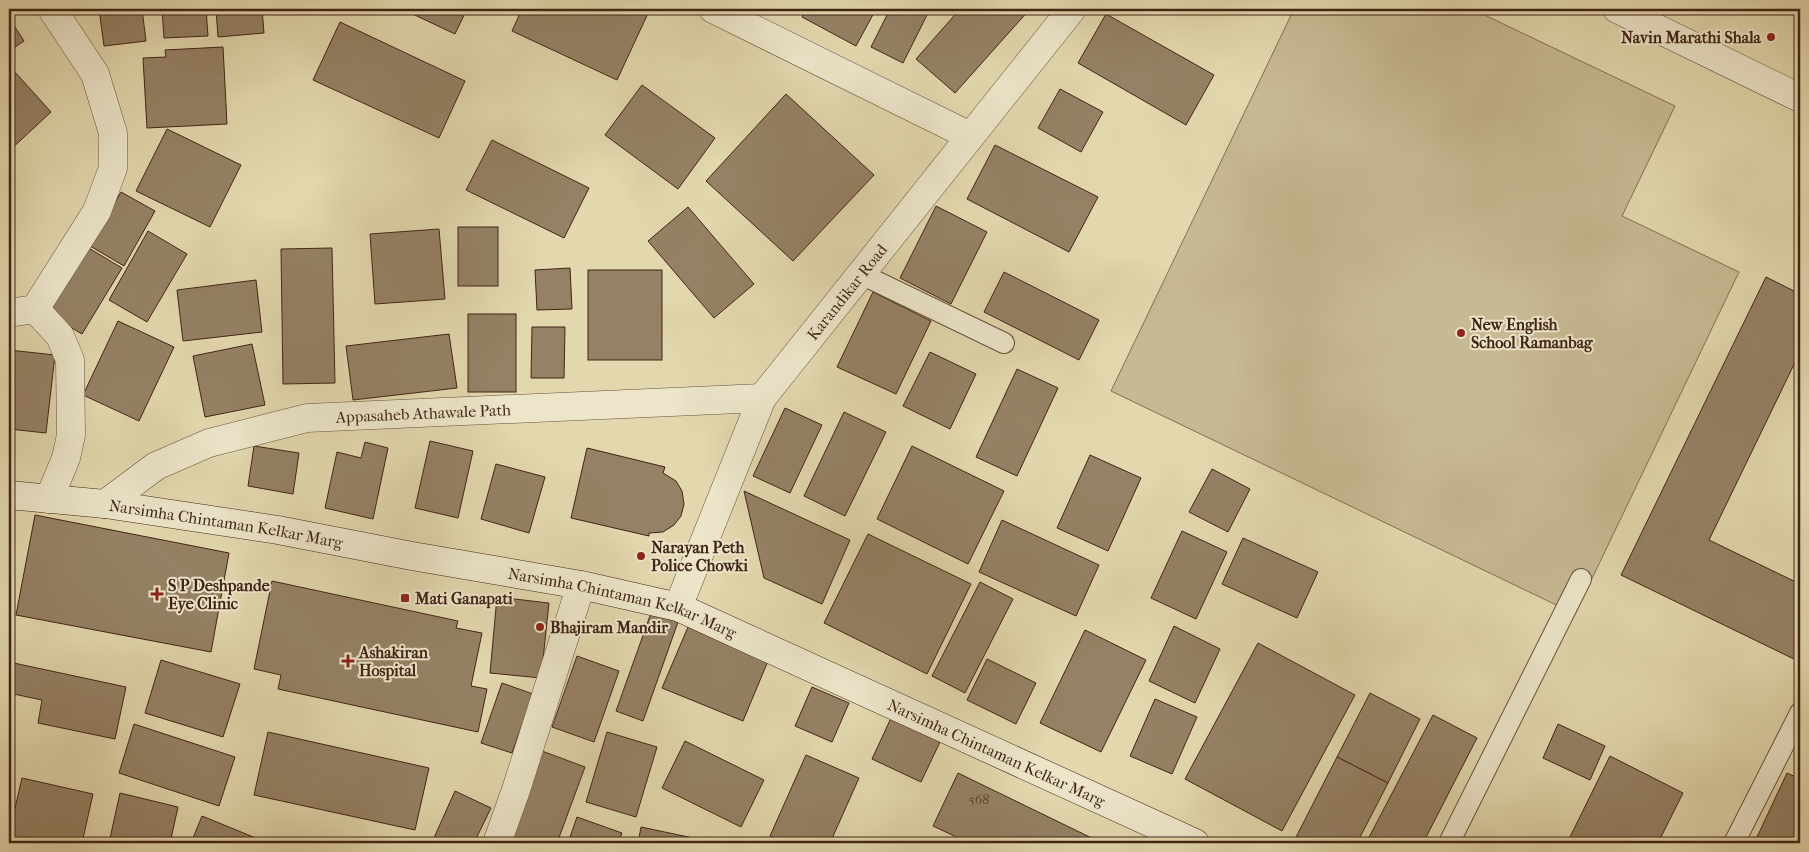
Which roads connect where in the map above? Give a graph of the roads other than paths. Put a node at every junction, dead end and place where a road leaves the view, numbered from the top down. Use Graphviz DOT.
graph roads {
  1 [pos="52,9"];
  2 [pos="713,9"];
  3 [pos="1072,9"];
  4 [pos="1617,9"];
  5 [pos="1800,98"];
  6 [pos="970,136"];
  7 [pos="860,274"];
  8 [pos="35,309"];
  9 [pos="9,313"];
  10 [pos="1004,343"];
  11 [pos="762,398"];
  12 [pos="9,496"];
  13 [pos="49,499"];
  14 [pos="105,504"];
  15 [pos="1581,579"];
  16 [pos="581,585"];
  17 [pos="678,607"];
  18 [pos="1800,713"];
  19 [pos="497,843"];
  20 [pos="1195,843"];
  21 [pos="1449,843"];
  22 [pos="1734,843"];
  1 -- 8 [label="street"];
  2 -- 6 [label="street"];
  3 -- 6 [label="street, Karandikar Road"];
  4 -- 5 [label="street"];
  6 -- 7 [label="street, Karandikar Road"];
  7 -- 10 [label="lane"];
  7 -- 11 [label="street, Karandikar Road"];
  8 -- 9 [label="street"];
  8 -- 13 [label="street"];
  11 -- 14 [label="street, Appasaheb Athawale Path"];
  11 -- 17 [label="street, Karandikar Road"];
  12 -- 13 [label="street, Narsimha Chintaman Kelkar Marg"];
  13 -- 14 [label="street, Narsimha Chintaman Kelkar Marg"];
  14 -- 16 [label="street, Narsimha Chintaman Kelkar Marg"];
  15 -- 21 [label="lane"];
  16 -- 17 [label="street, Narsimha Chintaman Kelkar Marg"];
  16 -- 19 [label="street"];
  17 -- 20 [label="street, Narsimha Chintaman Kelkar Marg"];
  18 -- 22 [label="lane"];
}
